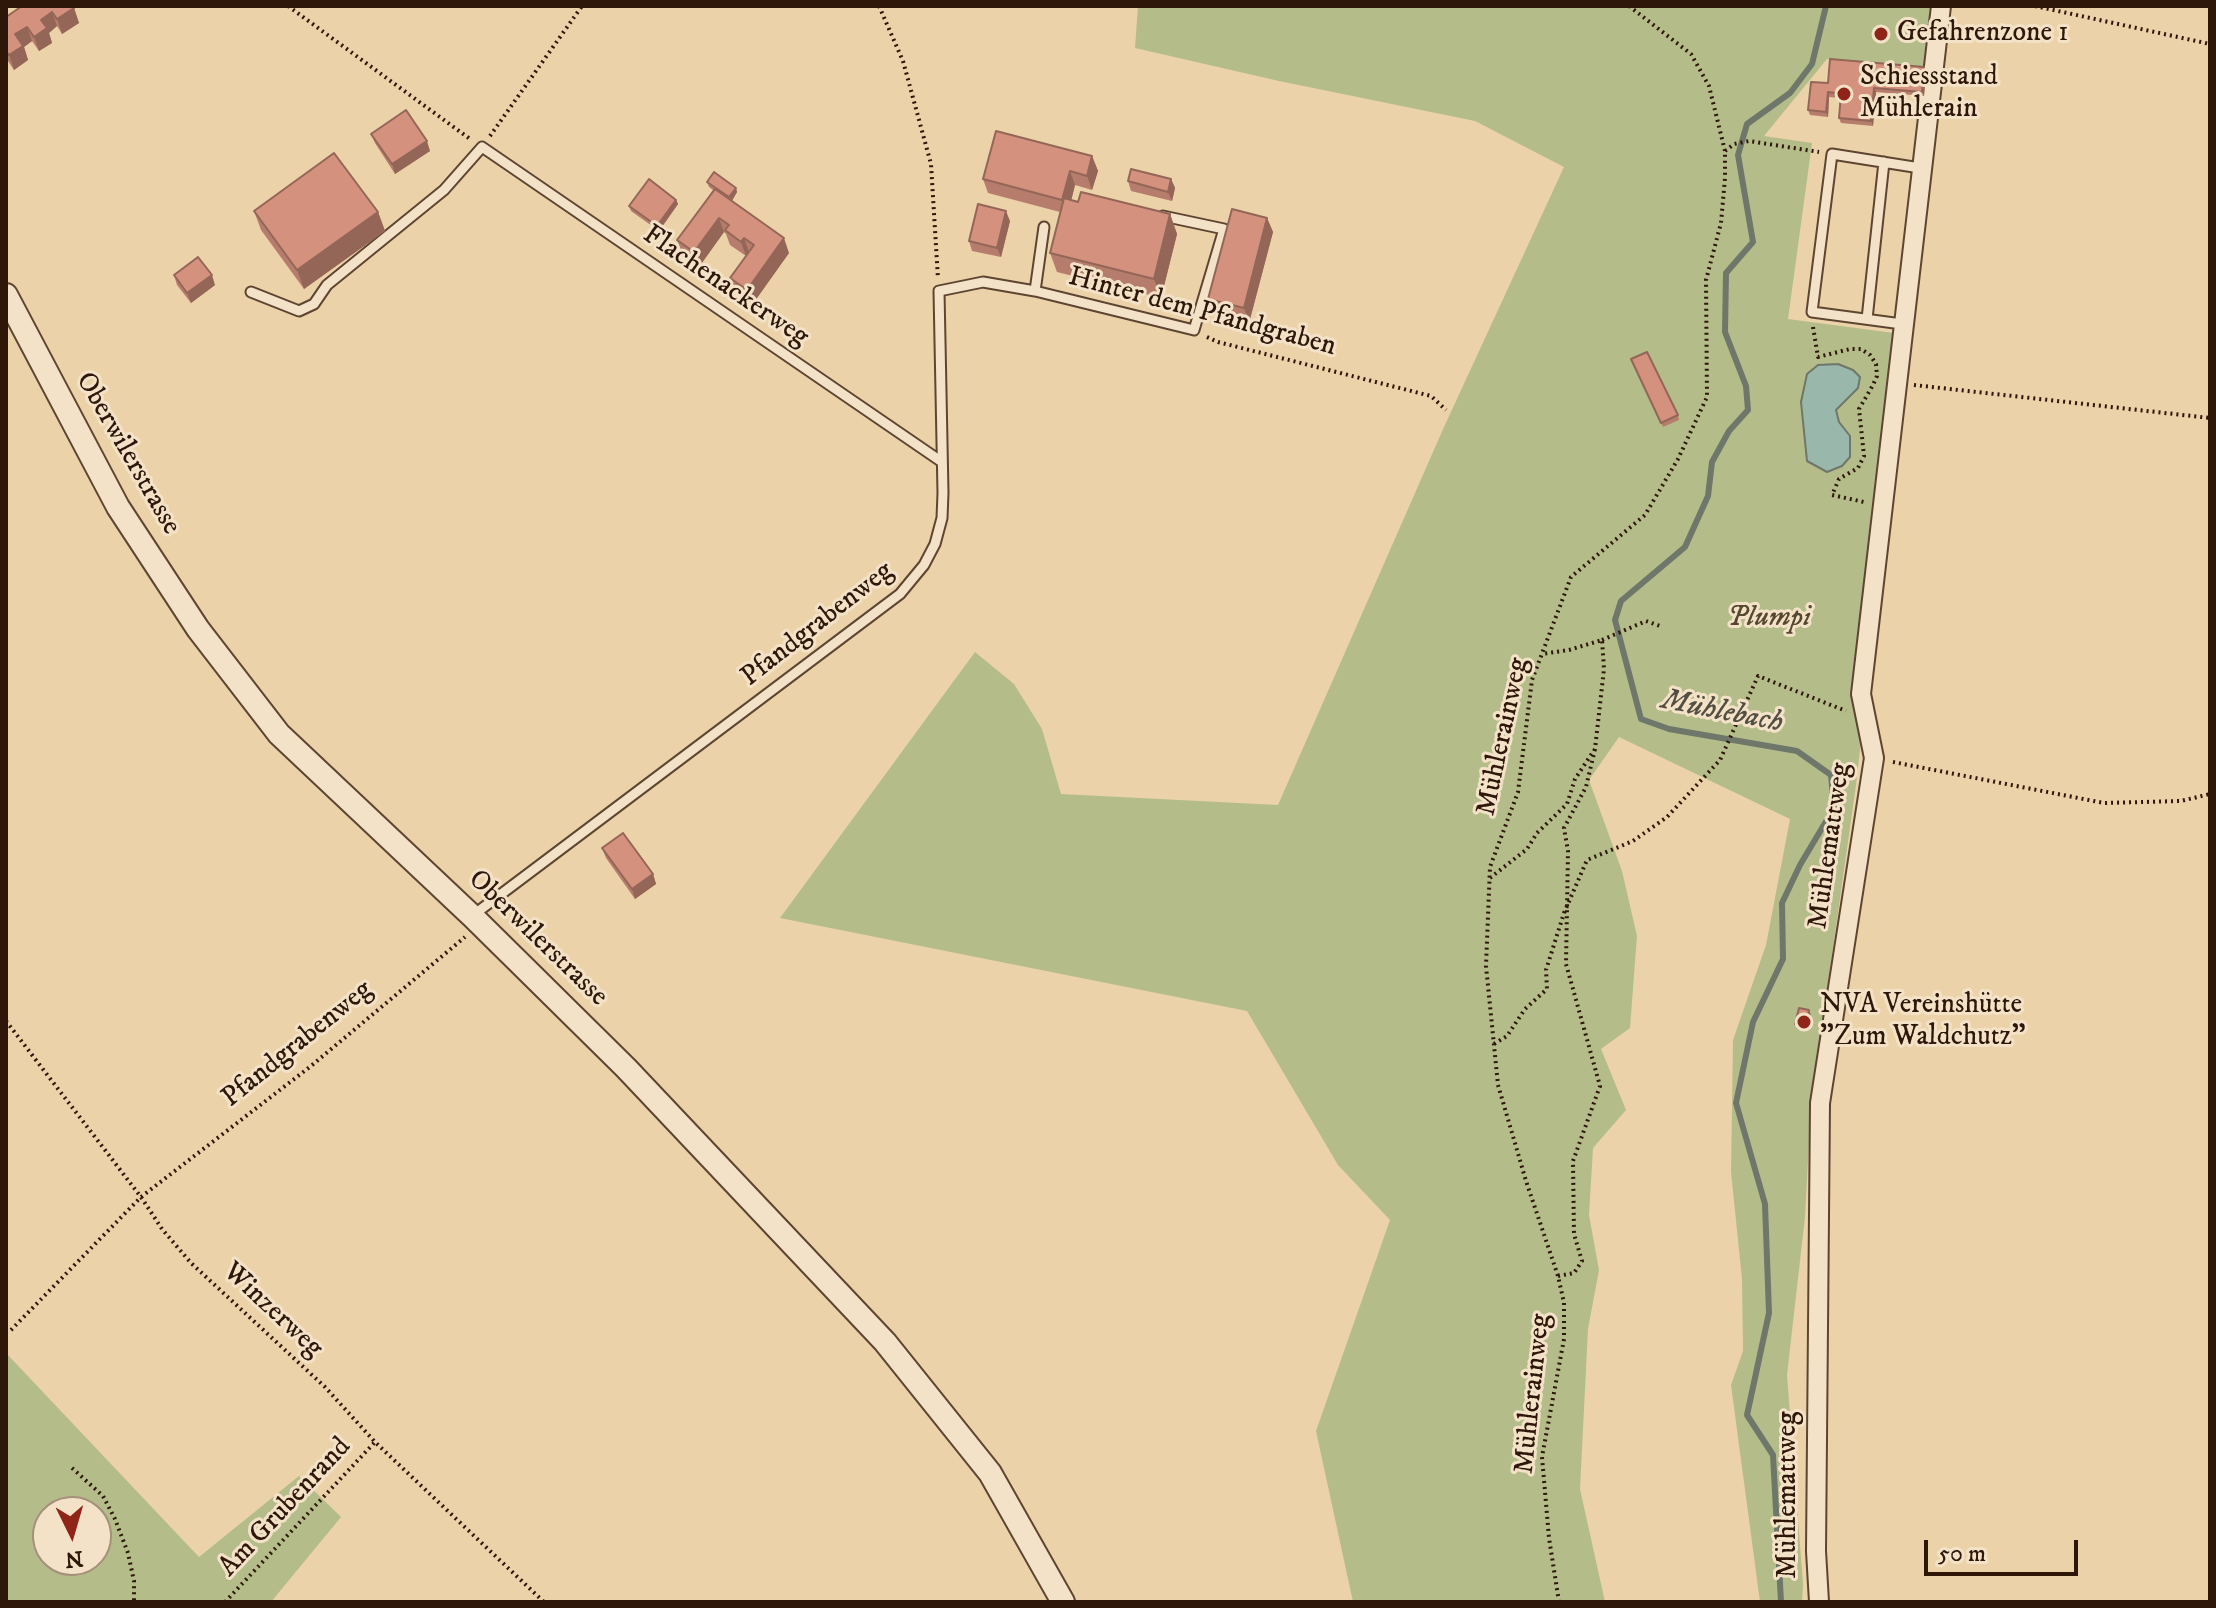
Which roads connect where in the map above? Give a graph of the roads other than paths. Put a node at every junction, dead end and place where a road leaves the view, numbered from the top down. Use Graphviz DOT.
graph roads {
  1 [pos="1941,6"];
  2 [pos="1884,162"];
  3 [pos="1920,168"];
  4 [pos="1147,212"];
  5 [pos="1044,227"];
  6 [pos="939,291"];
  7 [pos="1035,291"];
  8 [pos="251,292"];
  9 [pos="6,295"];
  10 [pos="1867,319"];
  11 [pos="1902,324"];
  12 [pos="942,462"];
  13 [pos="476,920"];
  14 [pos="1063,1602"];
  15 [pos="1819,1602"];
  1 -- 3 [label="street, Mühlemattweg"];
  2 -- 3 [label="lane"];
  2 -- 10 [label="lane"];
  2 -- 10 [label="lane"];
  3 -- 11 [label="street, Mühlemattweg"];
  4 -- 7 [label="lane, Hinter dem Pfandgraben"];
  5 -- 7 [label="lane"];
  6 -- 7 [label="lane, Hinter dem Pfandgraben"];
  6 -- 12 [label="lane, Pfandgrabenweg"];
  8 -- 12 [label="lane, Flachenackerweg"];
  9 -- 13 [label="street, Oberwilerstrasse"];
  10 -- 11 [label="lane"];
  11 -- 15 [label="street, Mühlemattweg"];
  12 -- 13 [label="lane, Pfandgrabenweg"];
  13 -- 14 [label="street, Oberwilerstrasse"];
}
